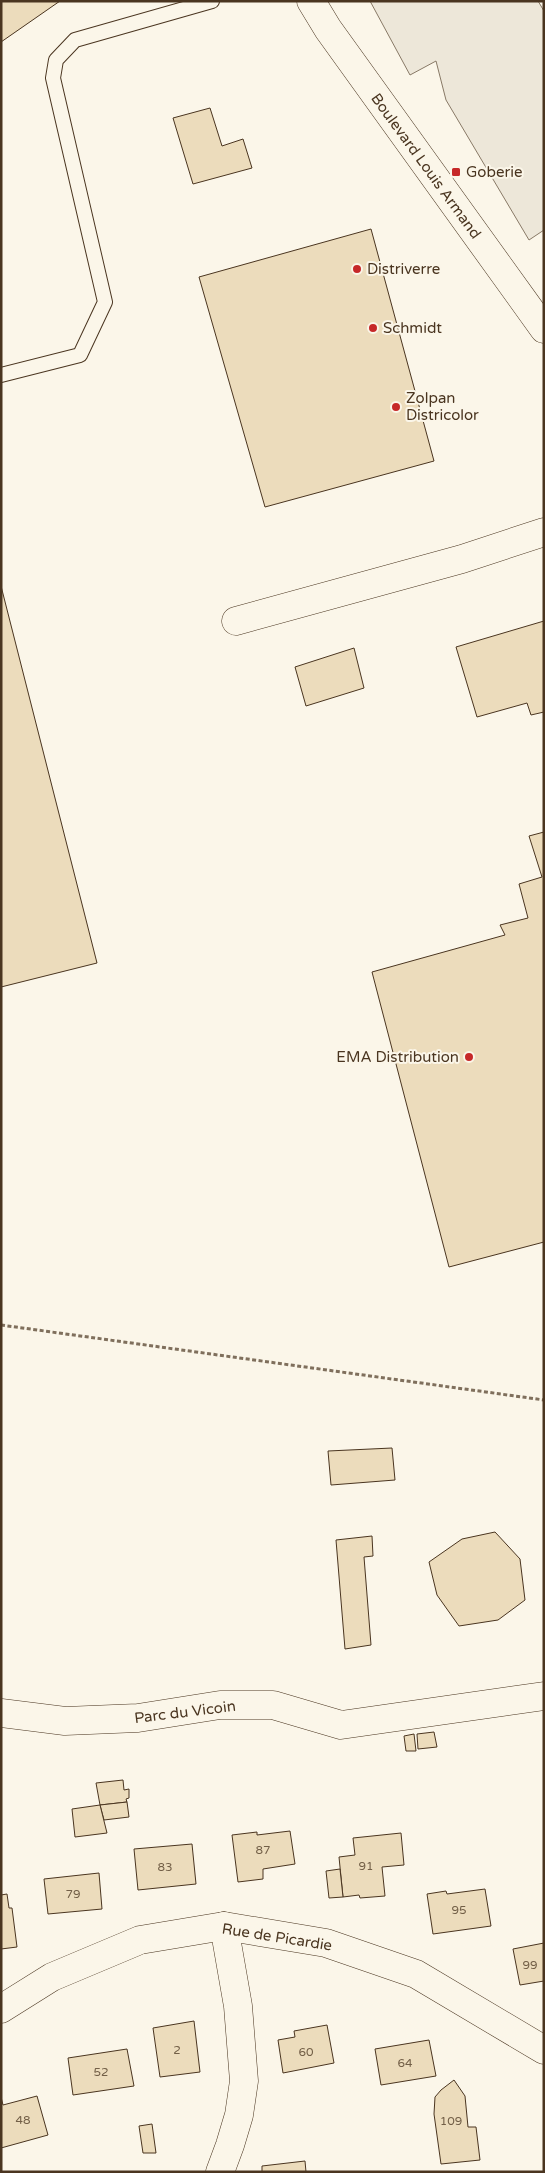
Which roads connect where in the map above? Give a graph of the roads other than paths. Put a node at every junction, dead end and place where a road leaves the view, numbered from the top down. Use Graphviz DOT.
graph roads {
  1 [pos="212,1"];
  2 [pos="311,1"];
  3 [pos="539,313"];
  4 [pos="1,375"];
  5 [pos="544,532"];
  6 [pos="236,621"];
  7 [pos="544,1696"];
  8 [pos="1,1713"];
  9 [pos="224,1926"];
  10 [pos="1,2008"];
  11 [pos="544,2050"];
  12 [pos="220,2172"];
  1 -- 4 [label="lane"];
  2 -- 3 [label="street, Boulevard Louis Armand"];
  5 -- 6 [label="street"];
  7 -- 8 [label="street, Parc du Vicoin"];
  9 -- 10 [label="street, Rue de Picardie"];
  9 -- 11 [label="street, Rue de Picardie"];
  9 -- 12 [label="street"];
}
